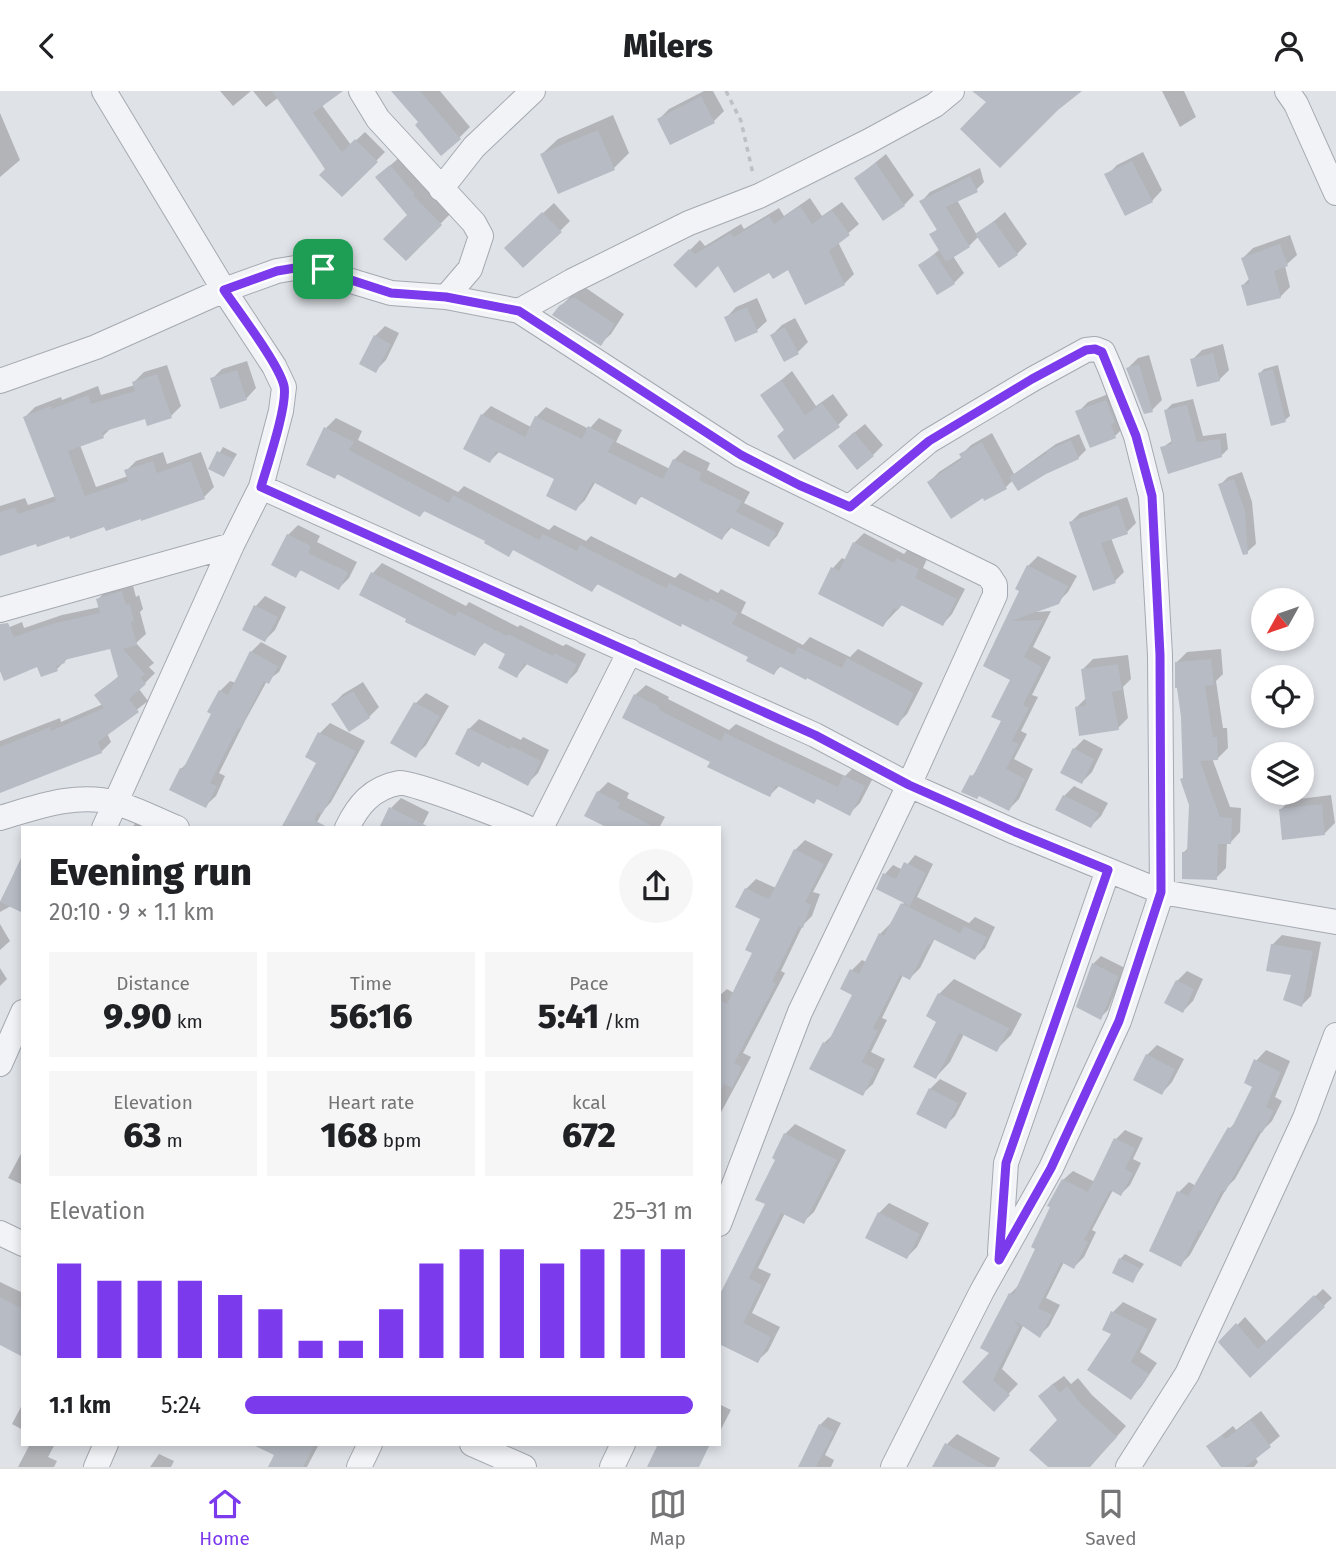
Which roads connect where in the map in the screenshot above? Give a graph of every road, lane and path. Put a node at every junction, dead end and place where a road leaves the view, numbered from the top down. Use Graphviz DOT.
graph roads {
  1 [pos="104,91"];
  2 [pos="361,91"];
  3 [pos="533,91"];
  4 [pos="726,91"];
  5 [pos="952,91"];
  6 [pos="1287,91"];
  7 [pos="441,188"];
  8 [pos="1336,193"];
  9 [pos="759,196"];
  10 [pos="224,290"];
  11 [pos="446,297"];
  12 [pos="519,311"];
  13 [pos="0,381"];
  14 [pos="261,487"];
  15 [pos="850,507"];
  16 [pos="232,545"];
  17 [pos="0,610"];
  18 [pos="630,651"];
  19 [pos="909,785"];
  20 [pos="115,803"];
  21 [pos="0,818"];
  22 [pos="105,826"];
  23 [pos="172,826"];
  24 [pos="348,826"];
  25 [pos="524,826"];
  26 [pos="542,826"];
  27 [pos="1108,870"];
  28 [pos="1161,892"];
  29 [pos="1336,922"];
  30 [pos="21,1016"];
  31 [pos="1336,1035"];
  32 [pos="1,1060"];
  33 [pos="721,1219"];
  34 [pos="0,1233"];
  35 [pos="21,1243"];
  36 [pos="999,1260"];
  37 [pos="105,1446"];
  38 [pos="369,1446"];
  39 [pos="477,1446"];
  40 [pos="622,1446"];
  41 [pos="96,1467"];
  42 [pos="359,1467"];
  43 [pos="524,1467"];
  44 [pos="612,1467"];
  45 [pos="893,1467"];
  46 [pos="1128,1467"];
  1 -- 10 [label="street"];
  2 -- 7 [label="street"];
  3 -- 7 [label="street"];
  4 -- 9 [label="path"];
  5 -- 9 [label="street"];
  6 -- 8 [label="street"];
  7 -- 11 [label="street"];
  9 -- 12 [label="street"];
  10 -- 11 [label="street"];
  10 -- 13 [label="street"];
  10 -- 14 [label="street"];
  11 -- 12 [label="street"];
  12 -- 15 [label="street"];
  14 -- 16 [label="street"];
  14 -- 18 [label="street"];
  15 -- 19 [label="street"];
  15 -- 28 [label="street"];
  16 -- 17 [label="street"];
  16 -- 20 [label="street"];
  18 -- 19 [label="street"];
  18 -- 26 [label="street"];
  19 -- 27 [label="street"];
  19 -- 33 [label="street"];
  20 -- 21 [label="street"];
  20 -- 22 [label="street"];
  20 -- 23 [label="street"];
  24 -- 25 [label="street"];
  27 -- 28 [label="street"];
  27 -- 36 [label="street"];
  28 -- 29 [label="street"];
  28 -- 36 [label="street"];
  30 -- 32 [label="street"];
  31 -- 46 [label="street"];
  34 -- 35 [label="street"];
  36 -- 45 [label="street"];
  37 -- 41 [label="street"];
  38 -- 42 [label="street"];
  39 -- 43 [label="street"];
  40 -- 44 [label="street"];
}
